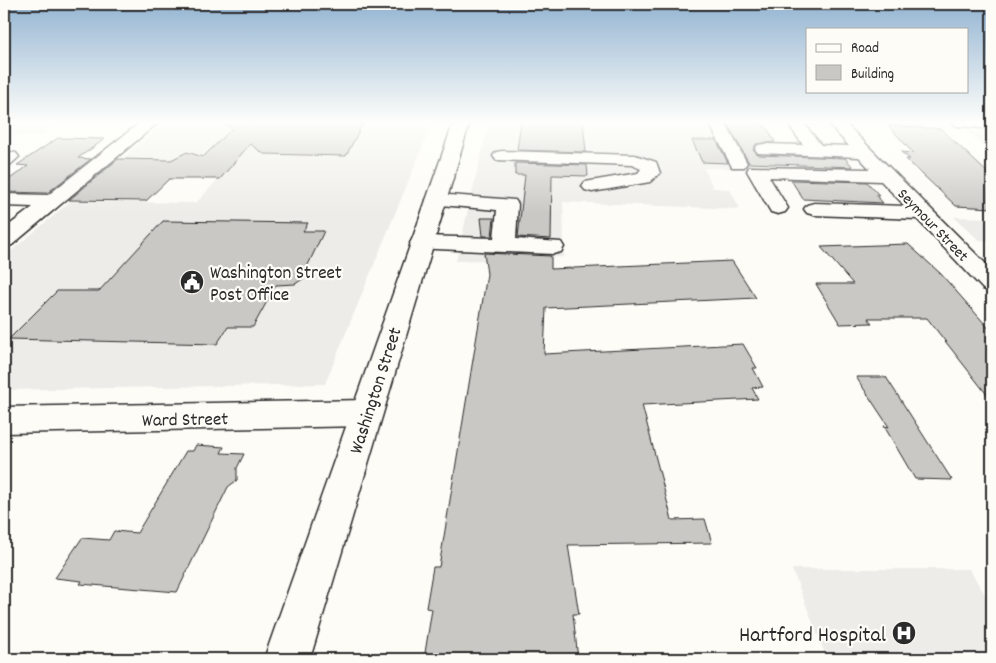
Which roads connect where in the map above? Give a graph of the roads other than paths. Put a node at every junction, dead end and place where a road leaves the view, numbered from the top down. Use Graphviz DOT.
graph roads {
  1 [pos="113,152"];
  2 [pos="452,152"];
  3 [pos="732,152"];
  4 [pos="864,152"];
  5 [pos="502,156"];
  6 [pos="738,163"];
  7 [pos="886,175"];
  8 [pos="592,186"];
  9 [pos="4,200"];
  10 [pos="436,200"];
  11 [pos="52,201"];
  12 [pos="778,208"];
  13 [pos="814,209"];
  14 [pos="923,213"];
  15 [pos="467,223"];
  16 [pos="4,240"];
  17 [pos="422,243"];
  18 [pos="504,246"];
  19 [pos="553,247"];
  20 [pos="992,284"];
  21 [pos="366,413"];
  22 [pos="4,420"];
  23 [pos="287,659"];
  1 -- 11 [label="street"];
  2 -- 10 [label="street, Washington Street"];
  3 -- 6 [label="street"];
  4 -- 7 [label="street, Seymour Street"];
  5 -- 8 [label="street"];
  7 -- 12 [label="street"];
  7 -- 14 [label="street, Seymour Street"];
  9 -- 11 [label="street"];
  10 -- 15 [label="street"];
  10 -- 17 [label="street, Washington Street"];
  11 -- 16 [label="street"];
  13 -- 14 [label="street"];
  14 -- 20 [label="street, Seymour Street"];
  15 -- 17 [label="street"];
  15 -- 18 [label="street"];
  15 -- 18 [label="street"];
  17 -- 21 [label="street, Washington Street"];
  18 -- 19 [label="street"];
  21 -- 22 [label="street, Ward Street"];
  21 -- 23 [label="street, Washington Street"];
}
